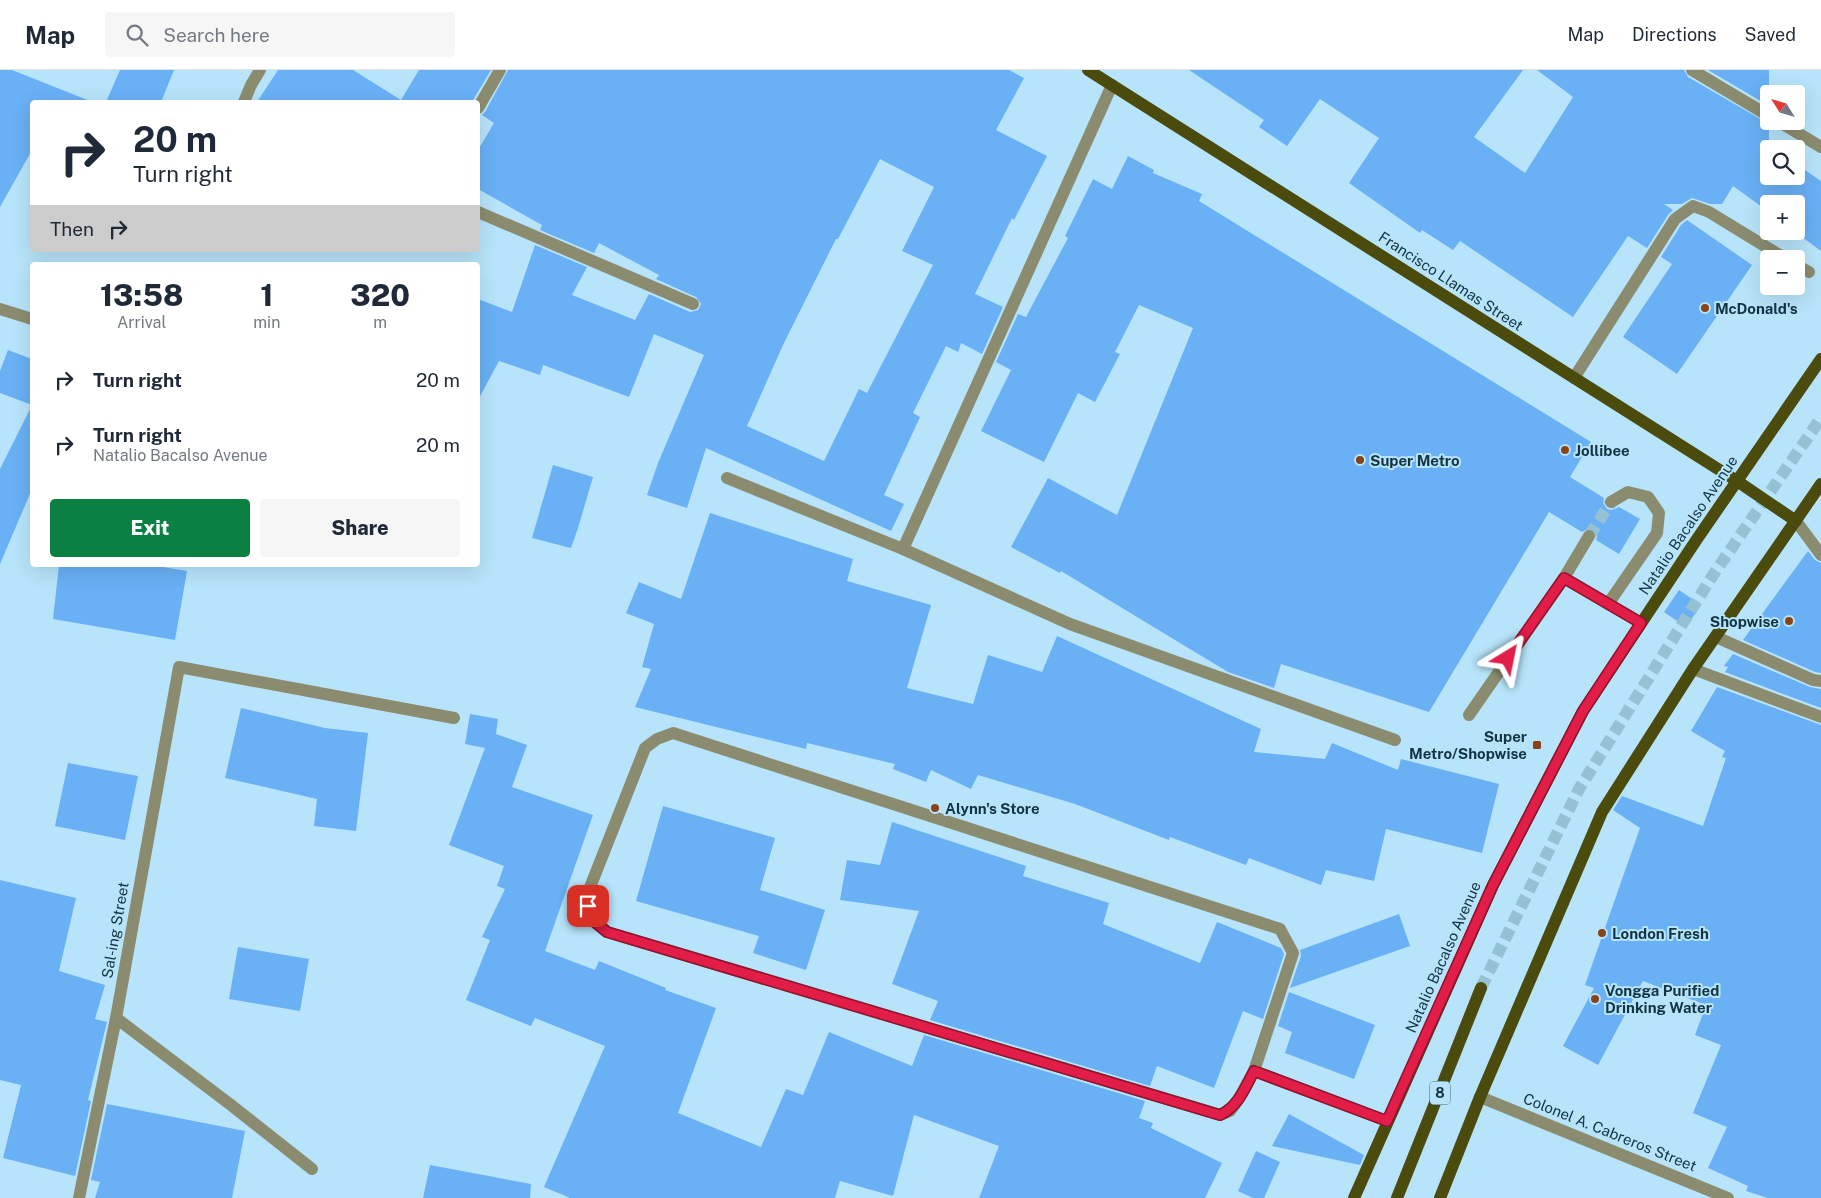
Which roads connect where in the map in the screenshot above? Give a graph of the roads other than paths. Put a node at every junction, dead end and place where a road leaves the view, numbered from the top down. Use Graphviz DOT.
graph roads {
  1 [pos="260,70"];
  2 [pos="500,70"];
  3 [pos="1088,70"];
  4 [pos="1692,70"];
  5 [pos="1112,85"];
  6 [pos="245,100"];
  7 [pos="480,105"];
  8 [pos="1760,111"];
  9 [pos="1793,130"];
  10 [pos="1821,147"];
  11 [pos="480,213"];
  12 [pos="1771,250"];
  13 [pos="1805,270"];
  14 [pos="1809,272"];
  15 [pos="693,304"];
  16 [pos="0,309"];
  17 [pos="30,318"];
  18 [pos="1821,359"];
  19 [pos="1574,378"];
  20 [pos="727,478"];
  21 [pos="1737,481"];
  22 [pos="1821,484"];
  23 [pos="1611,502"];
  24 [pos="1796,521"];
  25 [pos="1590,536"];
  26 [pos="903,549"];
  27 [pos="1821,555"];
  28 [pos="1564,578"];
  29 [pos="1608,604"];
  30 [pos="1641,623"];
  31 [pos="1716,637"];
  32 [pos="1694,668"];
  33 [pos="1818,678"];
  34 [pos="1469,715"];
  35 [pos="1821,717"];
  36 [pos="454,718"];
  37 [pos="1395,740"];
  38 [pos="1481,988"];
  39 [pos="116,1018"];
  40 [pos="1254,1071"];
  41 [pos="1480,1097"];
  42 [pos="1387,1121"];
  43 [pos="312,1169"];
  44 [pos="79,1198"];
  45 [pos="1354,1198"];
  46 [pos="1397,1198"];
  47 [pos="1440,1198"];
  48 [pos="1728,1198"];
  1 -- 6 [label="street"];
  2 -- 7 [label="street"];
  3 -- 5 [label="main road, Francisco Llamas Street"];
  4 -- 8 [label="street"];
  5 -- 19 [label="main road, Francisco Llamas Street"];
  5 -- 26 [label="street"];
  9 -- 10 [label="street"];
  11 -- 15 [label="street"];
  12 -- 19 [label="street"];
  13 -- 14 [label="street"];
  16 -- 17 [label="street"];
  18 -- 21 [label="main road, Natalio Bacalso Avenue"];
  19 -- 21 [label="main road, Francisco Llamas Street"];
  20 -- 26 [label="street"];
  21 -- 24 [label="main road, Francisco Llamas Street"];
  21 -- 30 [label="main road, Natalio Bacalso Avenue"];
  22 -- 24 [label="main road"];
  23 -- 29 [label="street"];
  24 -- 27 [label="street"];
  24 -- 31 [label="main road"];
  25 -- 28 [label="street"];
  26 -- 37 [label="street"];
  28 -- 29 [label="street"];
  28 -- 34 [label="street"];
  29 -- 30 [label="street"];
  30 -- 42 [label="main road, Natalio Bacalso Avenue"];
  31 -- 32 [label="main road"];
  31 -- 33 [label="street"];
  32 -- 35 [label="street"];
  32 -- 41 [label="main road"];
  36 -- 39 [label="street, Sal-ing Street"];
  38 -- 46 [label="main road, 8"];
  39 -- 43 [label="street"];
  39 -- 44 [label="street, Sal-ing Street"];
  40 -- 40 [label="street"];
  40 -- 42 [label="street"];
  41 -- 47 [label="main road"];
  41 -- 48 [label="street, Colonel A. Cabreros Street"];
  42 -- 45 [label="main road, Natalio Bacalso Avenue"];
}
